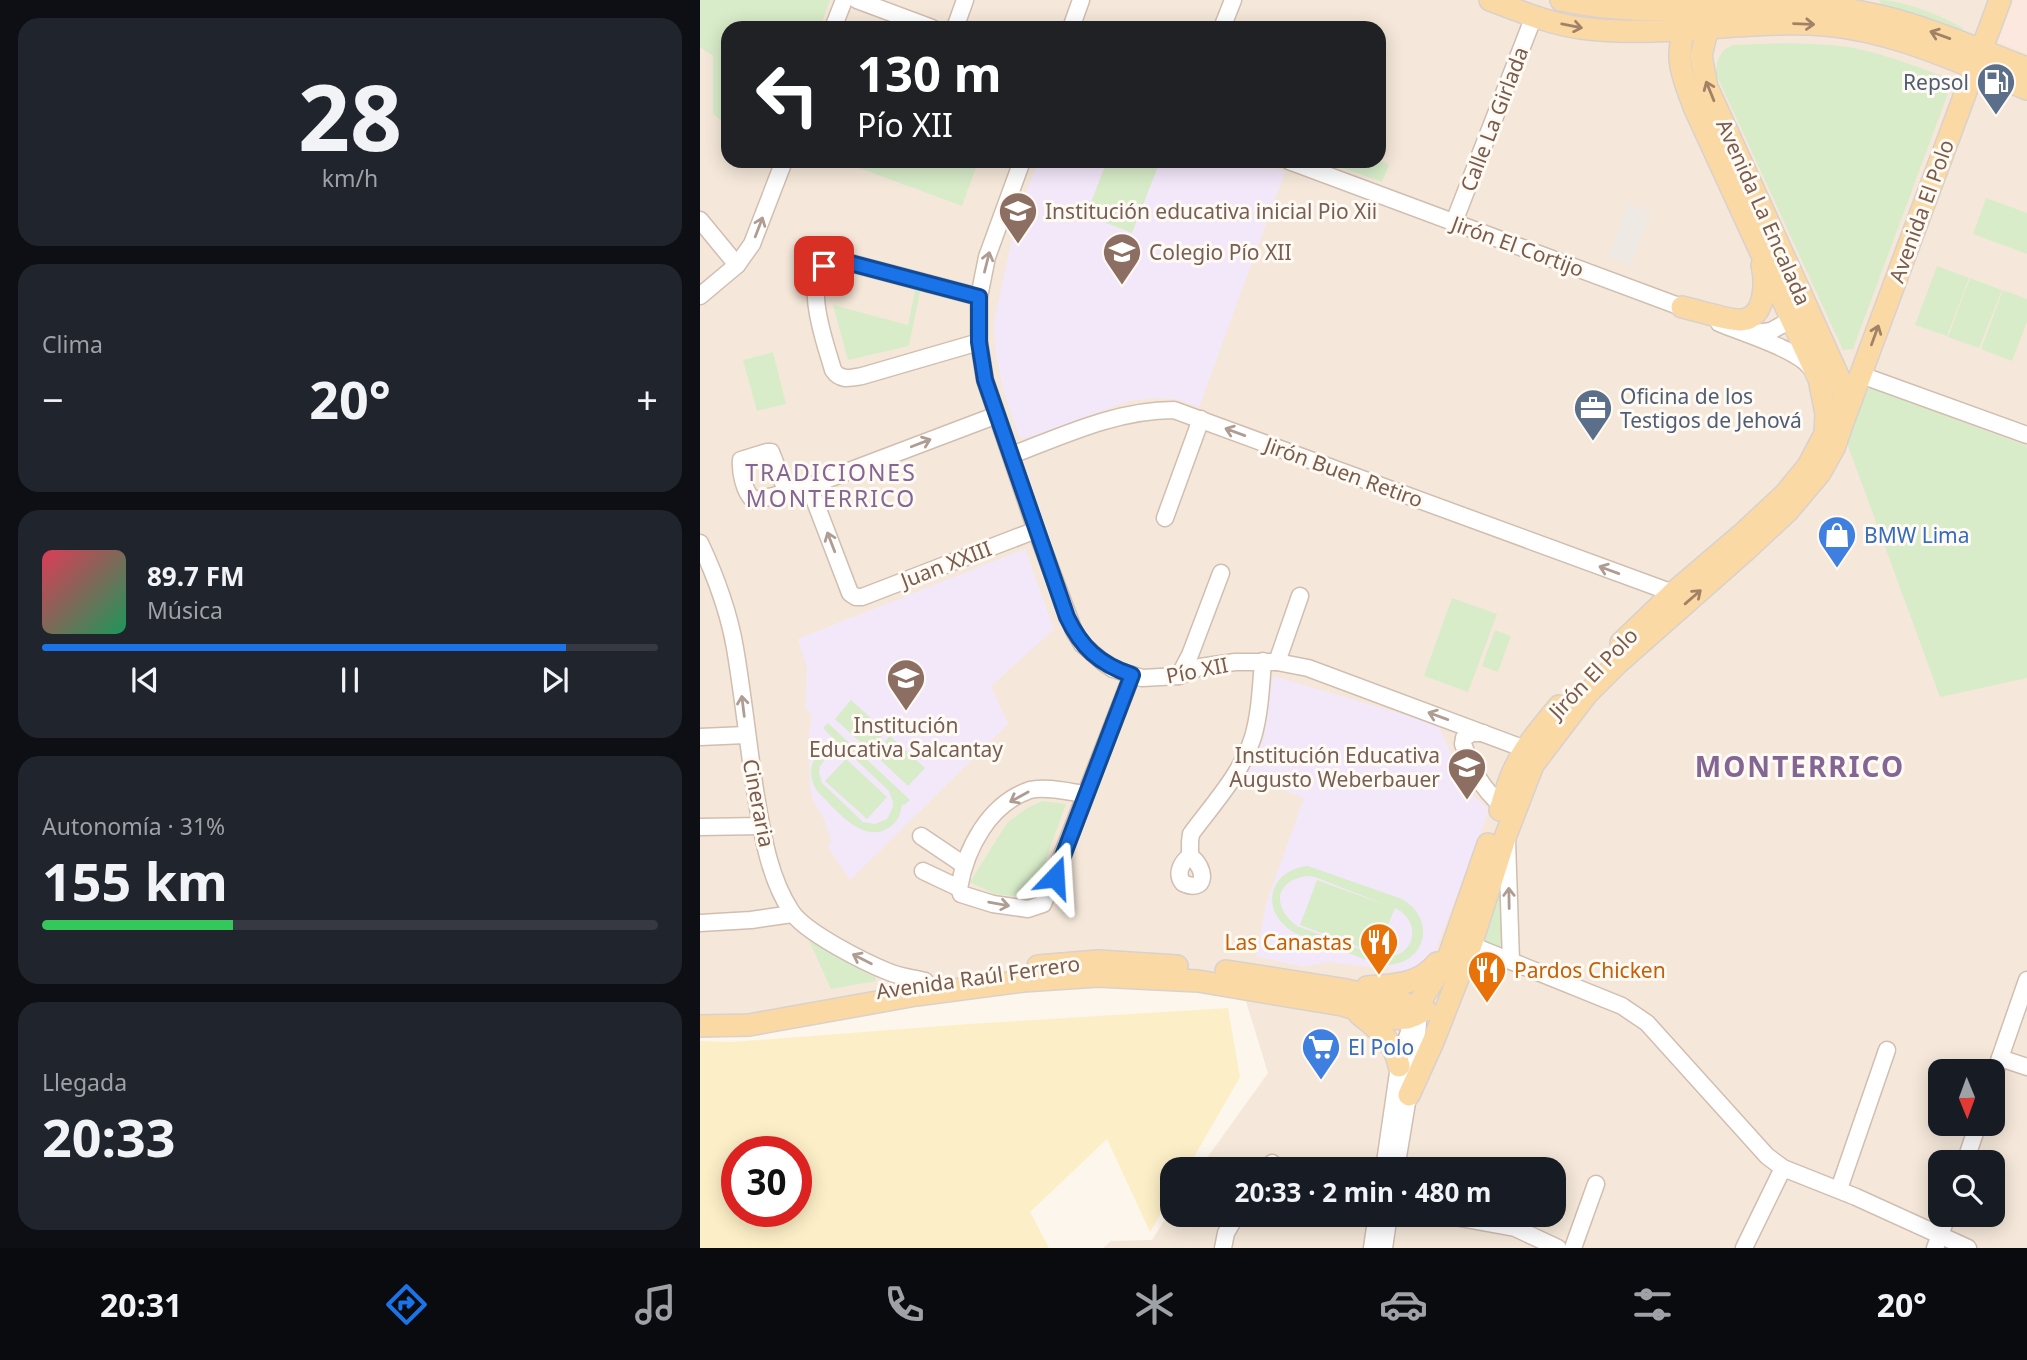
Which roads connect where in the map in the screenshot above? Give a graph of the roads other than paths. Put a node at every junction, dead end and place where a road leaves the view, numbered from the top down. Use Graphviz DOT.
graph roads {
  1 [pos="844,0"];
  2 [pos="857,0"];
  3 [pos="965,0"];
  4 [pos="1081,0"];
  5 [pos="1233,0"];
  6 [pos="1490,0"];
  7 [pos="1561,0"];
  8 [pos="2000,0"];
  9 [pos="1689,13"];
  10 [pos="1711,13"];
  11 [pos="1534,16"];
  12 [pos="836,21"];
  13 [pos="913,21"];
  14 [pos="958,21"];
  15 [pos="1073,21"];
  16 [pos="1226,21"];
  17 [pos="1635,30"];
  18 [pos="1978,59"];
  19 [pos="1680,62"];
  20 [pos="2014,70"];
  21 [pos="2027,89"];
  22 [pos="781,168"];
  23 [pos="1019,168"];
  24 [pos="1308,168"];
  25 [pos="700,220"];
  26 [pos="1454,222"];
  27 [pos="1759,249"];
  28 [pos="737,265"];
  29 [pos="700,296"];
  30 [pos="979,297"];
  31 [pos="1682,307"];
  32 [pos="1800,314"];
  33 [pos="1745,334"];
  34 [pos="979,342"];
  35 [pos="1861,375"];
  36 [pos="1828,376"];
  37 [pos="997,415"];
  38 [pos="1201,419"];
  39 [pos="1843,422"];
  40 [pos="2027,435"];
  41 [pos="1012,455"];
  42 [pos="812,485"];
  43 [pos="787,493"];
  44 [pos="1165,518"];
  45 [pos="1036,530"];
  46 [pos="700,543"];
  47 [pos="1220,573"];
  48 [pos="1673,593"];
  49 [pos="1300,596"];
  50 [pos="1270,661"];
  51 [pos="1132,675"];
  52 [pos="1179,676"];
  53 [pos="1483,733"];
  54 [pos="746,735"];
  55 [pos="700,737"];
  56 [pos="1525,749"];
  57 [pos="1085,794"];
  58 [pos="1502,806"];
  59 [pos="761,826"];
  60 [pos="700,827"];
  61 [pos="1506,835"];
  62 [pos="921,836"];
  63 [pos="1190,856"];
  64 [pos="964,865"];
  65 [pos="923,871"];
  66 [pos="959,888"];
  67 [pos="1467,906"];
  68 [pos="792,914"];
  69 [pos="700,923"];
  70 [pos="1471,945"];
  71 [pos="1511,961"];
  72 [pos="1460,973"];
  73 [pos="2027,980"];
  74 [pos="926,981"];
  75 [pos="1341,997"];
  76 [pos="700,1014"];
  77 [pos="1415,1015"];
  78 [pos="700,1026"];
  79 [pos="1887,1050"];
  80 [pos="2000,1058"];
  81 [pos="1399,1066"];
  82 [pos="2027,1068"];
  83 [pos="1409,1094"];
  84 [pos="1386,1157"];
  85 [pos="1398,1157"];
  86 [pos="1783,1168"];
  87 [pos="1596,1185"];
  88 [pos="1839,1189"];
  89 [pos="1229,1227"];
  90 [pos="1375,1227"];
  91 [pos="1387,1227"];
  92 [pos="1510,1227"];
  93 [pos="1938,1242"];
  94 [pos="1223,1248"];
  95 [pos="1372,1248"];
  96 [pos="1384,1248"];
  97 [pos="1558,1248"];
  98 [pos="1573,1248"];
  99 [pos="1744,1248"];
  100 [pos="1968,1248"];
  1 -- 12 [label="street"];
  2 -- 13 [label="street"];
  3 -- 14 [label="street"];
  4 -- 15 [label="street"];
  5 -- 16 [label="street"];
  6 -- 11 [label="main road"];
  7 -- 9 [label="main road"];
  8 -- 18 [label="main road, Avenida El Polo"];
  9 -- 10 [label="main road"];
  9 -- 17 [label="main road"];
  9 -- 19 [label="main road, Avenida La Encalada"];
  10 -- 18 [label="main road"];
  32 -- 10 [label="main road, Avenida La Encalada, one-way"];
  11 -- 17 [label="main road, one-way"];
  11 -- 26 [label="street, Calle La Girlada"];
  17 -- 19 [label="main road"];
  18 -- 20 [label="main road"];
  35 -- 18 [label="main road, Avenida El Polo, one-way"];
  19 -- 27 [label="main road, Avenida La Encalada"];
  20 -- 21 [label="main road"];
  28 -- 22 [label="street, one-way"];
  30 -- 23 [label="street, Pío XII, one-way"];
  24 -- 26 [label="street, Jirón El Cortijo"];
  25 -- 28 [label="street"];
  26 -- 31 [label="street, Jirón El Cortijo"];
  27 -- 31 [label="main road"];
  27 -- 32 [label="main road, Avenida La Encalada"];
  28 -- 29 [label="street"];
  30 -- 34 [label="street, Pío XII"];
  30 -- 34 [label="street"];
  31 -- 33 [label="street, Jirón El Cortijo"];
  32 -- 33 [label="street"];
  32 -- 36 [label="main road, Avenida La Encalada"];
  32 -- 36 [label="main road, Avenida La Encalada"];
  33 -- 36 [label="street, Jirón El Cortijo"];
  34 -- 37 [label="street, Pío XII"];
  35 -- 39 [label="main road, Avenida El Polo"];
  35 -- 40 [label="street"];
  36 -- 39 [label="main road, Avenida La Encalada"];
  36 -- 48 [label="main road, Jirón El Polo"];
  37 -- 41 [label="street, Pío XII"];
  42 -- 37 [label="street, one-way"];
  38 -- 41 [label="street, Jirón Buen Retiro"];
  38 -- 44 [label="street"];
  48 -- 38 [label="street, Jirón Buen Retiro, one-way"];
  61 -- 39 [label="main road, Jirón El Polo, one-way"];
  41 -- 45 [label="street, Pío XII"];
  42 -- 43 [label="street"];
  45 -- 42 [label="street, Juan XXIII, one-way"];
  45 -- 51 [label="street, Pío XII"];
  54 -- 46 [label="street, Cineraria, one-way"];
  47 -- 52 [label="street"];
  48 -- 56 [label="main road, Jirón El Polo"];
  49 -- 50 [label="street"];
  50 -- 52 [label="street, Pío XII"];
  53 -- 50 [label="street, Pío XII, one-way"];
  50 -- 63 [label="street"];
  51 -- 52 [label="street, Pío XII"];
  51 -- 57 [label="street"];
  53 -- 56 [label="street, Pío XII"];
  53 -- 58 [label="street"];
  54 -- 55 [label="street"];
  54 -- 59 [label="street, Cineraria"];
  56 -- 58 [label="main road, Jirón El Polo"];
  57 -- 64 [label="street, one-way"];
  66 -- 57 [label="street, one-way"];
  58 -- 67 [label="main road, Jirón El Polo"];
  59 -- 60 [label="street"];
  59 -- 68 [label="street, Cineraria"];
  61 -- 70 [label="main road, Jirón El Polo"];
  71 -- 61 [label="street, one-way"];
  62 -- 64 [label="street"];
  64 -- 66 [label="street"];
  65 -- 66 [label="street"];
  67 -- 75 [label="main road"];
  67 -- 77 [label="main road, Jirón El Polo"];
  68 -- 69 [label="street"];
  74 -- 68 [label="street, Cineraria, one-way"];
  70 -- 71 [label="street"];
  70 -- 72 [label="main road, Jirón El Polo"];
  71 -- 86 [label="street"];
  72 -- 77 [label="main road"];
  72 -- 83 [label="main road, Jirón El Polo"];
  73 -- 80 [label="street"];
  74 -- 75 [label="main road, Avenida Raúl Ferrero"];
  74 -- 76 [label="main road, Avenida Raúl Ferrero"];
  75 -- 77 [label="main road, Avenida Raúl Ferrero"];
  75 -- 78 [label="main road, Avenida Raúl Ferrero"];
  75 -- 81 [label="main road"];
  77 -- 81 [label="street"];
  77 -- 83 [label="street"];
  79 -- 88 [label="street"];
  80 -- 82 [label="street"];
  81 -- 84 [label="street"];
  83 -- 85 [label="street"];
  86 -- 88 [label="street"];
  86 -- 99 [label="street"];
  87 -- 98 [label="street"];
  88 -- 93 [label="street"];
  89 -- 94 [label="street"];
  90 -- 95 [label="street"];
  91 -- 96 [label="street"];
  92 -- 97 [label="street"];
  93 -- 100 [label="street"];
}
